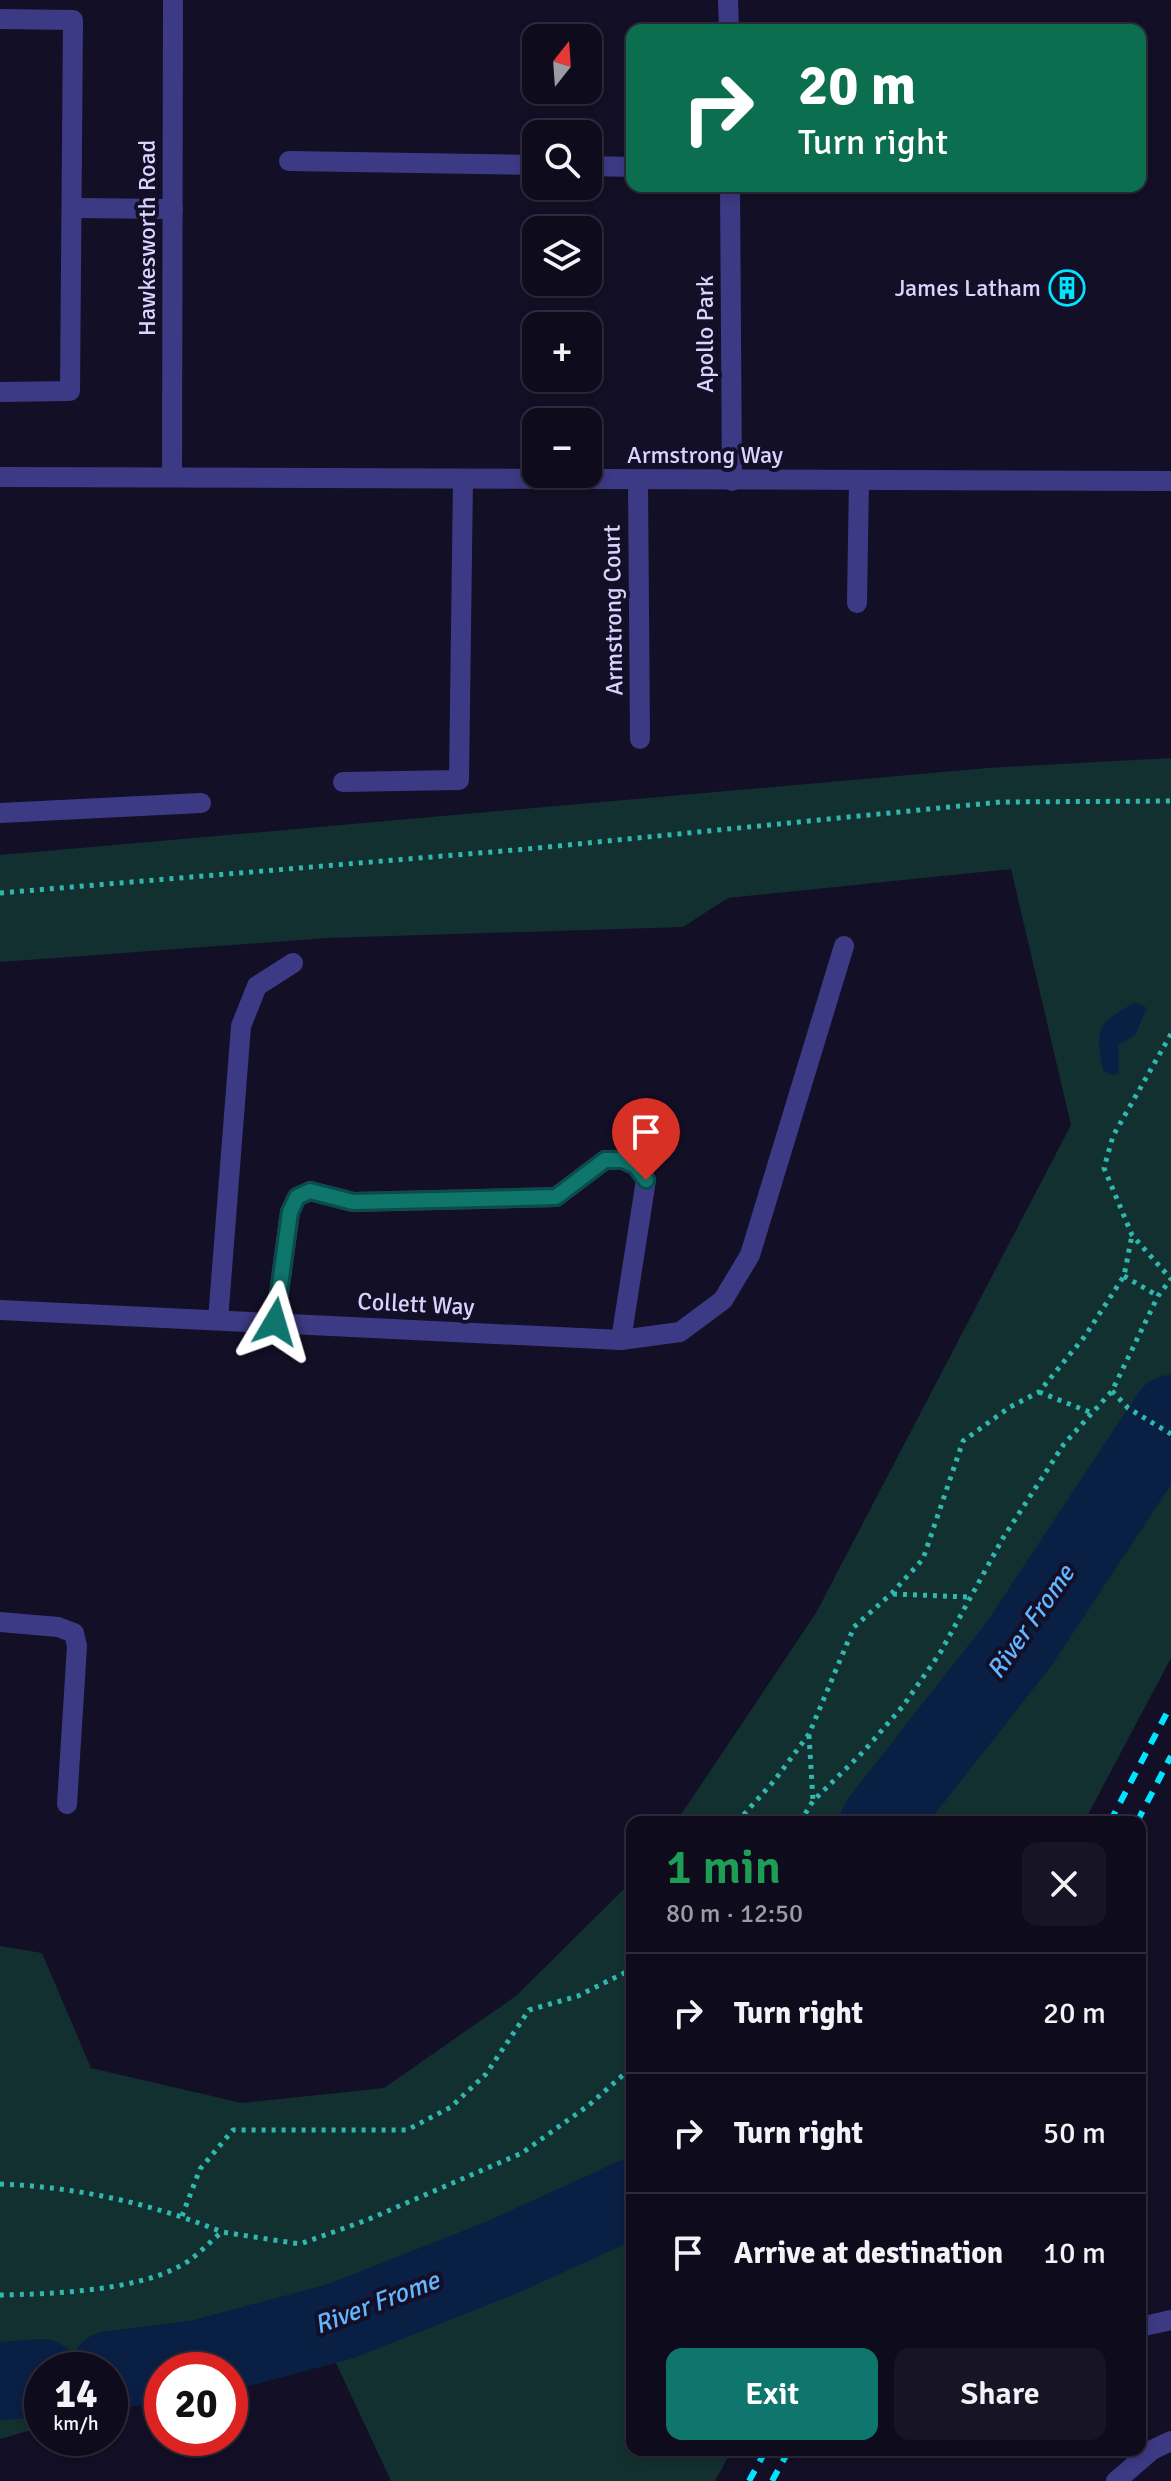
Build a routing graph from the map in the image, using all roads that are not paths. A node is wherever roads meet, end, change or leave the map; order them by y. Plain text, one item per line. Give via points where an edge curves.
1 (173, 0) edge
2 (728, 0) edge
3 (0, 19) edge
4 (729, 24) edge
5 (289, 161) dead end
6 (522, 165) edge
7 (602, 166) edge
8 (626, 167) edge
9 (730, 192) edge
10 (74, 208) junction
11 (173, 209) junction
12 (0, 392) edge
13 (0, 477) edge
14 (172, 477) junction
15 (463, 479) junction
16 (638, 481) junction
17 (732, 481) junction
18 (859, 481) junction
19 (1171, 481) edge
20 (857, 603) dead end
21 (640, 739) dead end
22 (343, 782) dead end
23 (201, 803) dead end
24 (0, 813) edge
25 (844, 946) dead end
26 (293, 963) dead end
27 (0, 1310) edge
28 (218, 1320) junction
29 (275, 1322) junction
30 (621, 1340) junction
31 (0, 1622) edge
32 (67, 1804) dead end
33 (1171, 2320) edge
34 (1146, 2326) edge
35 (1171, 2441) edge
36 (1146, 2455) edge
37 (1145, 2456) edge
38 (1116, 2481) edge

1 - 11 street, Hawkesworth Road
2 - 4 street
3 - 10 street via 73,20
5 - 6 street
7 - 8 street
9 - 17 street, Apollo Park
10 - 11 street
10 - 12 street via 70,391
11 - 14 street, Hawkesworth Road
13 - 14 street, Armstrong Way
14 - 15 street, Armstrong Way
15 - 16 street, Armstrong Way
15 - 22 street via 459,780
16 - 17 street, Armstrong Way
16 - 21 street, Armstrong Court
17 - 18 street, Armstrong Way
18 - 19 street, Armstrong Way
18 - 20 street
23 - 24 street
25 - 30 street, Collett Way via 750,1255 723,1300 680,1332
26 - 28 street via 257,986 241,1026
27 - 28 street, Collett Way
28 - 29 street, Collett Way
29 - 30 street, Collett Way
29 - 30 street via 290,1212 297,1197 310,1191 353,1202 556,1197 605,1160 623,1160 636,1166 646,1180
31 - 32 street via 74,1633
33 - 34 street
35 - 36 street
37 - 38 street

